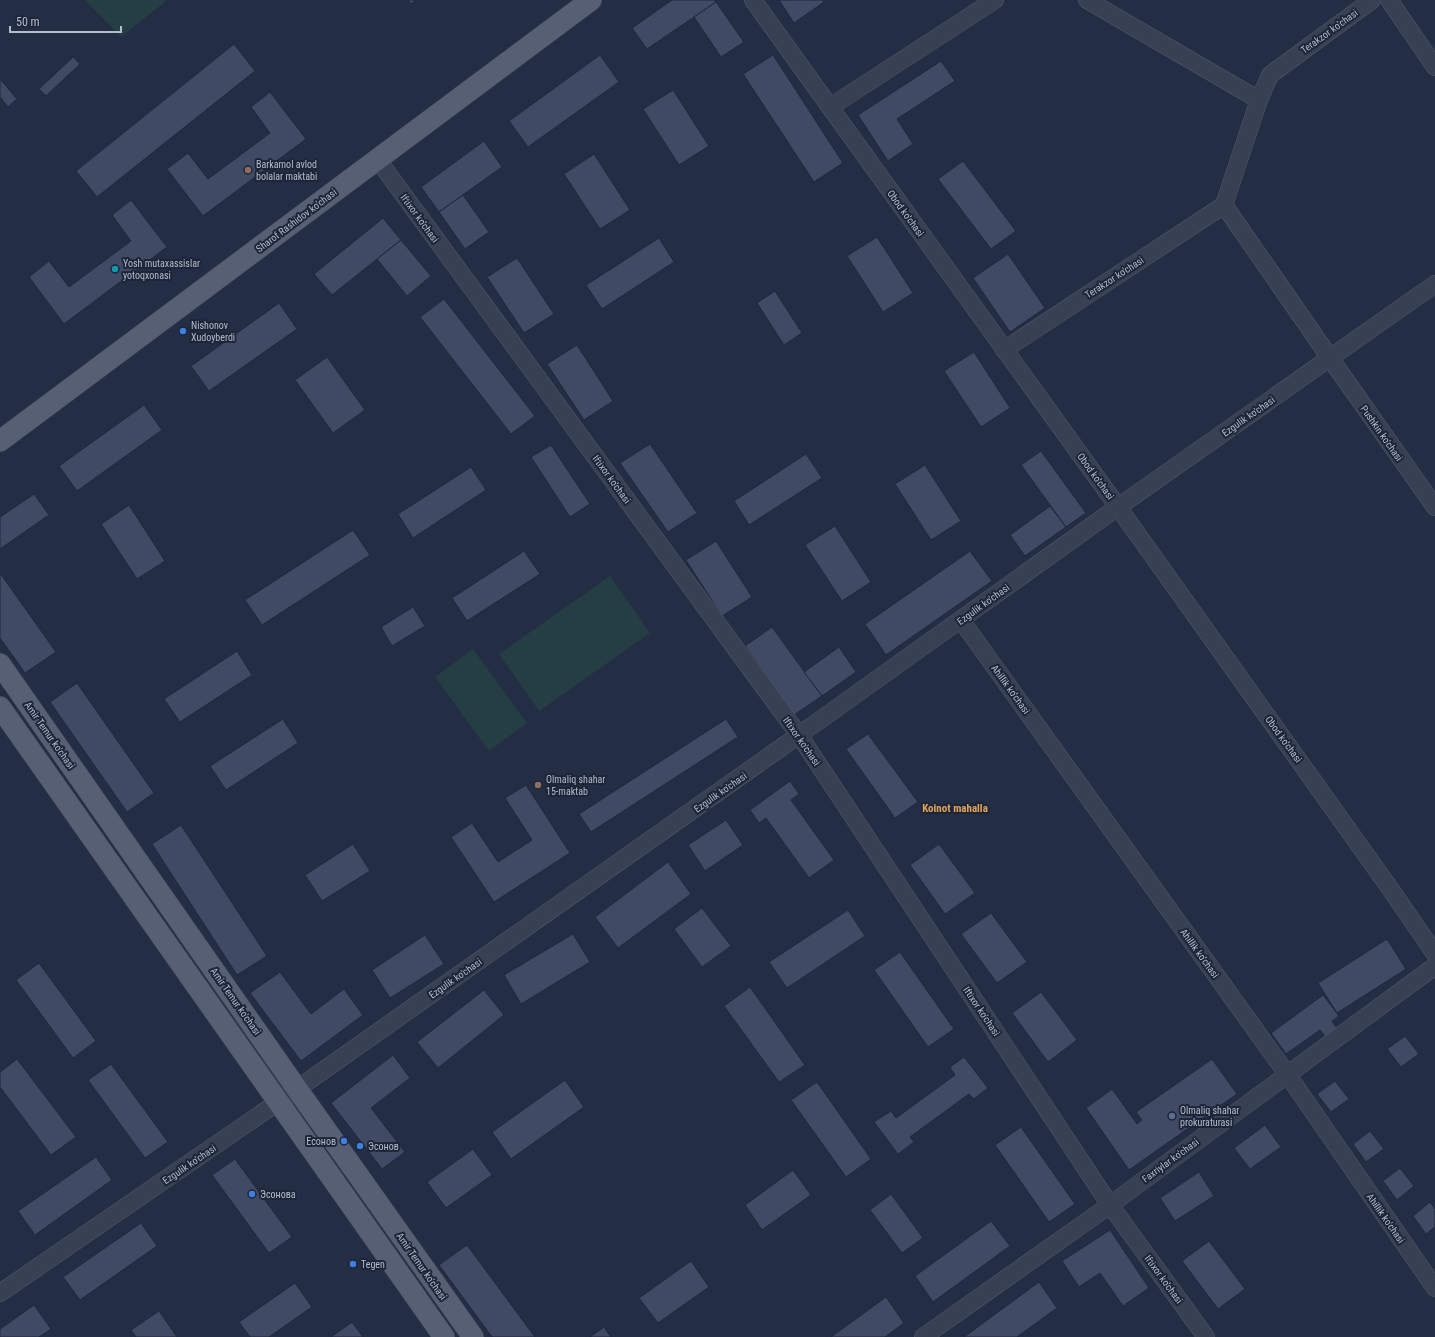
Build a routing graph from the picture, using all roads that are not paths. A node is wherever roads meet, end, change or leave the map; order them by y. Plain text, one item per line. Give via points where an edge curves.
1 (591, 0) edge
2 (753, 0) edge
3 (995, 0) edge
4 (1086, 0) edge
5 (1372, 0) edge
6 (1389, 0) edge
7 (1435, 67) edge
8 (1259, 100) junction
9 (830, 107) junction
10 (378, 160) junction
11 (1224, 205) junction
12 (1435, 284) edge
13 (1004, 350) junction
14 (1330, 358) junction
15 (0, 441) edge
16 (1118, 507) junction
17 (1435, 507) edge
18 (961, 620) junction
19 (0, 664) edge
20 (0, 707) edge
21 (799, 735) junction
22 (1435, 954) edge
23 (1435, 966) edge
24 (1287, 1074) junction
25 (297, 1089) junction
26 (279, 1102) junction
27 (1110, 1204) junction
28 (1435, 1288) edge
29 (0, 1293) edge
30 (444, 1337) edge
31 (473, 1337) edge
32 (923, 1337) edge
33 (1206, 1337) edge

1 - 10 main road, Sharof Rashidov ko'chasi
2 - 9 street, Obod ko'chasi
3 - 9 street
4 - 8 street
5 - 8 street, Terakzor ko'chasi via 1270,75
6 - 7 street
8 - 11 street, Terakzor ko'chasi
9 - 13 street, Obod ko'chasi
10 - 15 main road, Sharof Rashidov ko'chasi
10 - 21 street, Iftixor ko'chasi
11 - 13 street, Terakzor ko'chasi
11 - 14 street
12 - 14 street, Ezgulik ko'chasi
13 - 16 street, Obod ko'chasi
14 - 16 street, Ezgulik ko'chasi
14 - 17 street, Pushkin ko'chasi
16 - 18 street, Ezgulik ko'chasi
16 - 22 street, Obod ko'chasi via 1385,880
18 - 21 street, Ezgulik ko'chasi
18 - 24 street, Ahillik ko'chasi
19 - 25 main road, Amir Temur ko'chasi
20 - 26 main road
21 - 25 street, Ezgulik ko'chasi
21 - 27 street, Iftixor ko'chasi
23 - 24 street, Faxriylar ko'chasi
24 - 27 street, Faxriylar ko'chasi
24 - 28 street, Ahillik ko'chasi
25 - 26 street, Ezgulik ko'chasi
25 - 31 main road, Amir Temur ko'chasi
26 - 29 street, Ezgulik ko'chasi
26 - 30 main road
27 - 32 street, Faxriylar ko'chasi
27 - 33 street, Iftixor ko'chasi

